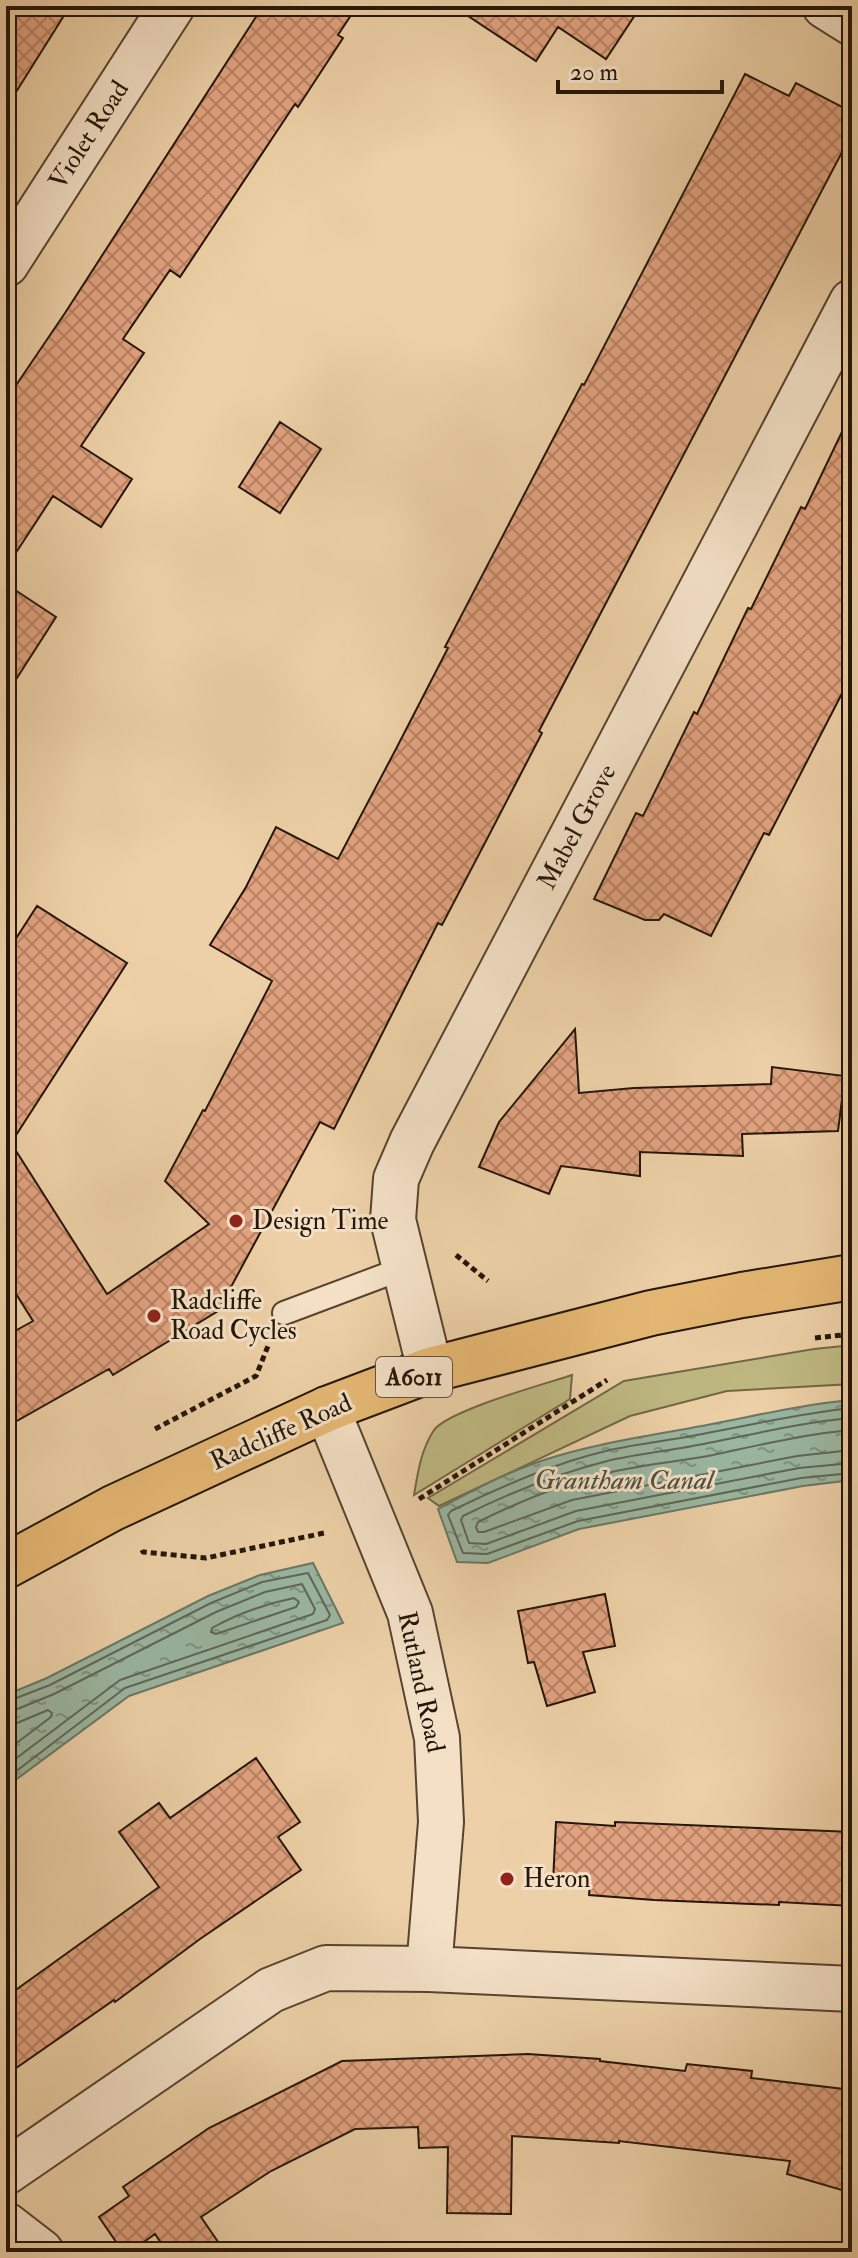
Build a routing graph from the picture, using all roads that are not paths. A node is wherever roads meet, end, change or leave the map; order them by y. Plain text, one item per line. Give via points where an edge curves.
1 (172, 6) edge
2 (825, 6) edge
3 (852, 23) edge
4 (6, 264) edge
5 (852, 302) edge
6 (404, 1268) junction
7 (852, 1277) edge
8 (284, 1313) dead end
9 (430, 1370) junction
10 (327, 1409) junction
11 (6, 1566) edge
12 (429, 1969) junction
13 (852, 1989) edge
14 (6, 2172) edge
15 (6, 2225) edge
16 (41, 2252) edge

1 - 4 street, Violet Road
2 - 3 street
5 - 6 street, Mabel Grove via 412,1142 394,1198 393,1220
6 - 8 lane
6 - 9 street, Mabel Grove
7 - 9 highway, Radcliffe Road / A6011 via 651,1313
9 - 10 highway, Radcliffe Road / A6011
10 - 11 highway, Radcliffe Road / A6011 via 113,1508
10 - 12 street, Rutland Road via 410,1613 437,1738 441,1822
12 - 13 street
12 - 14 street via 326,1968 271,1990
15 - 16 street

